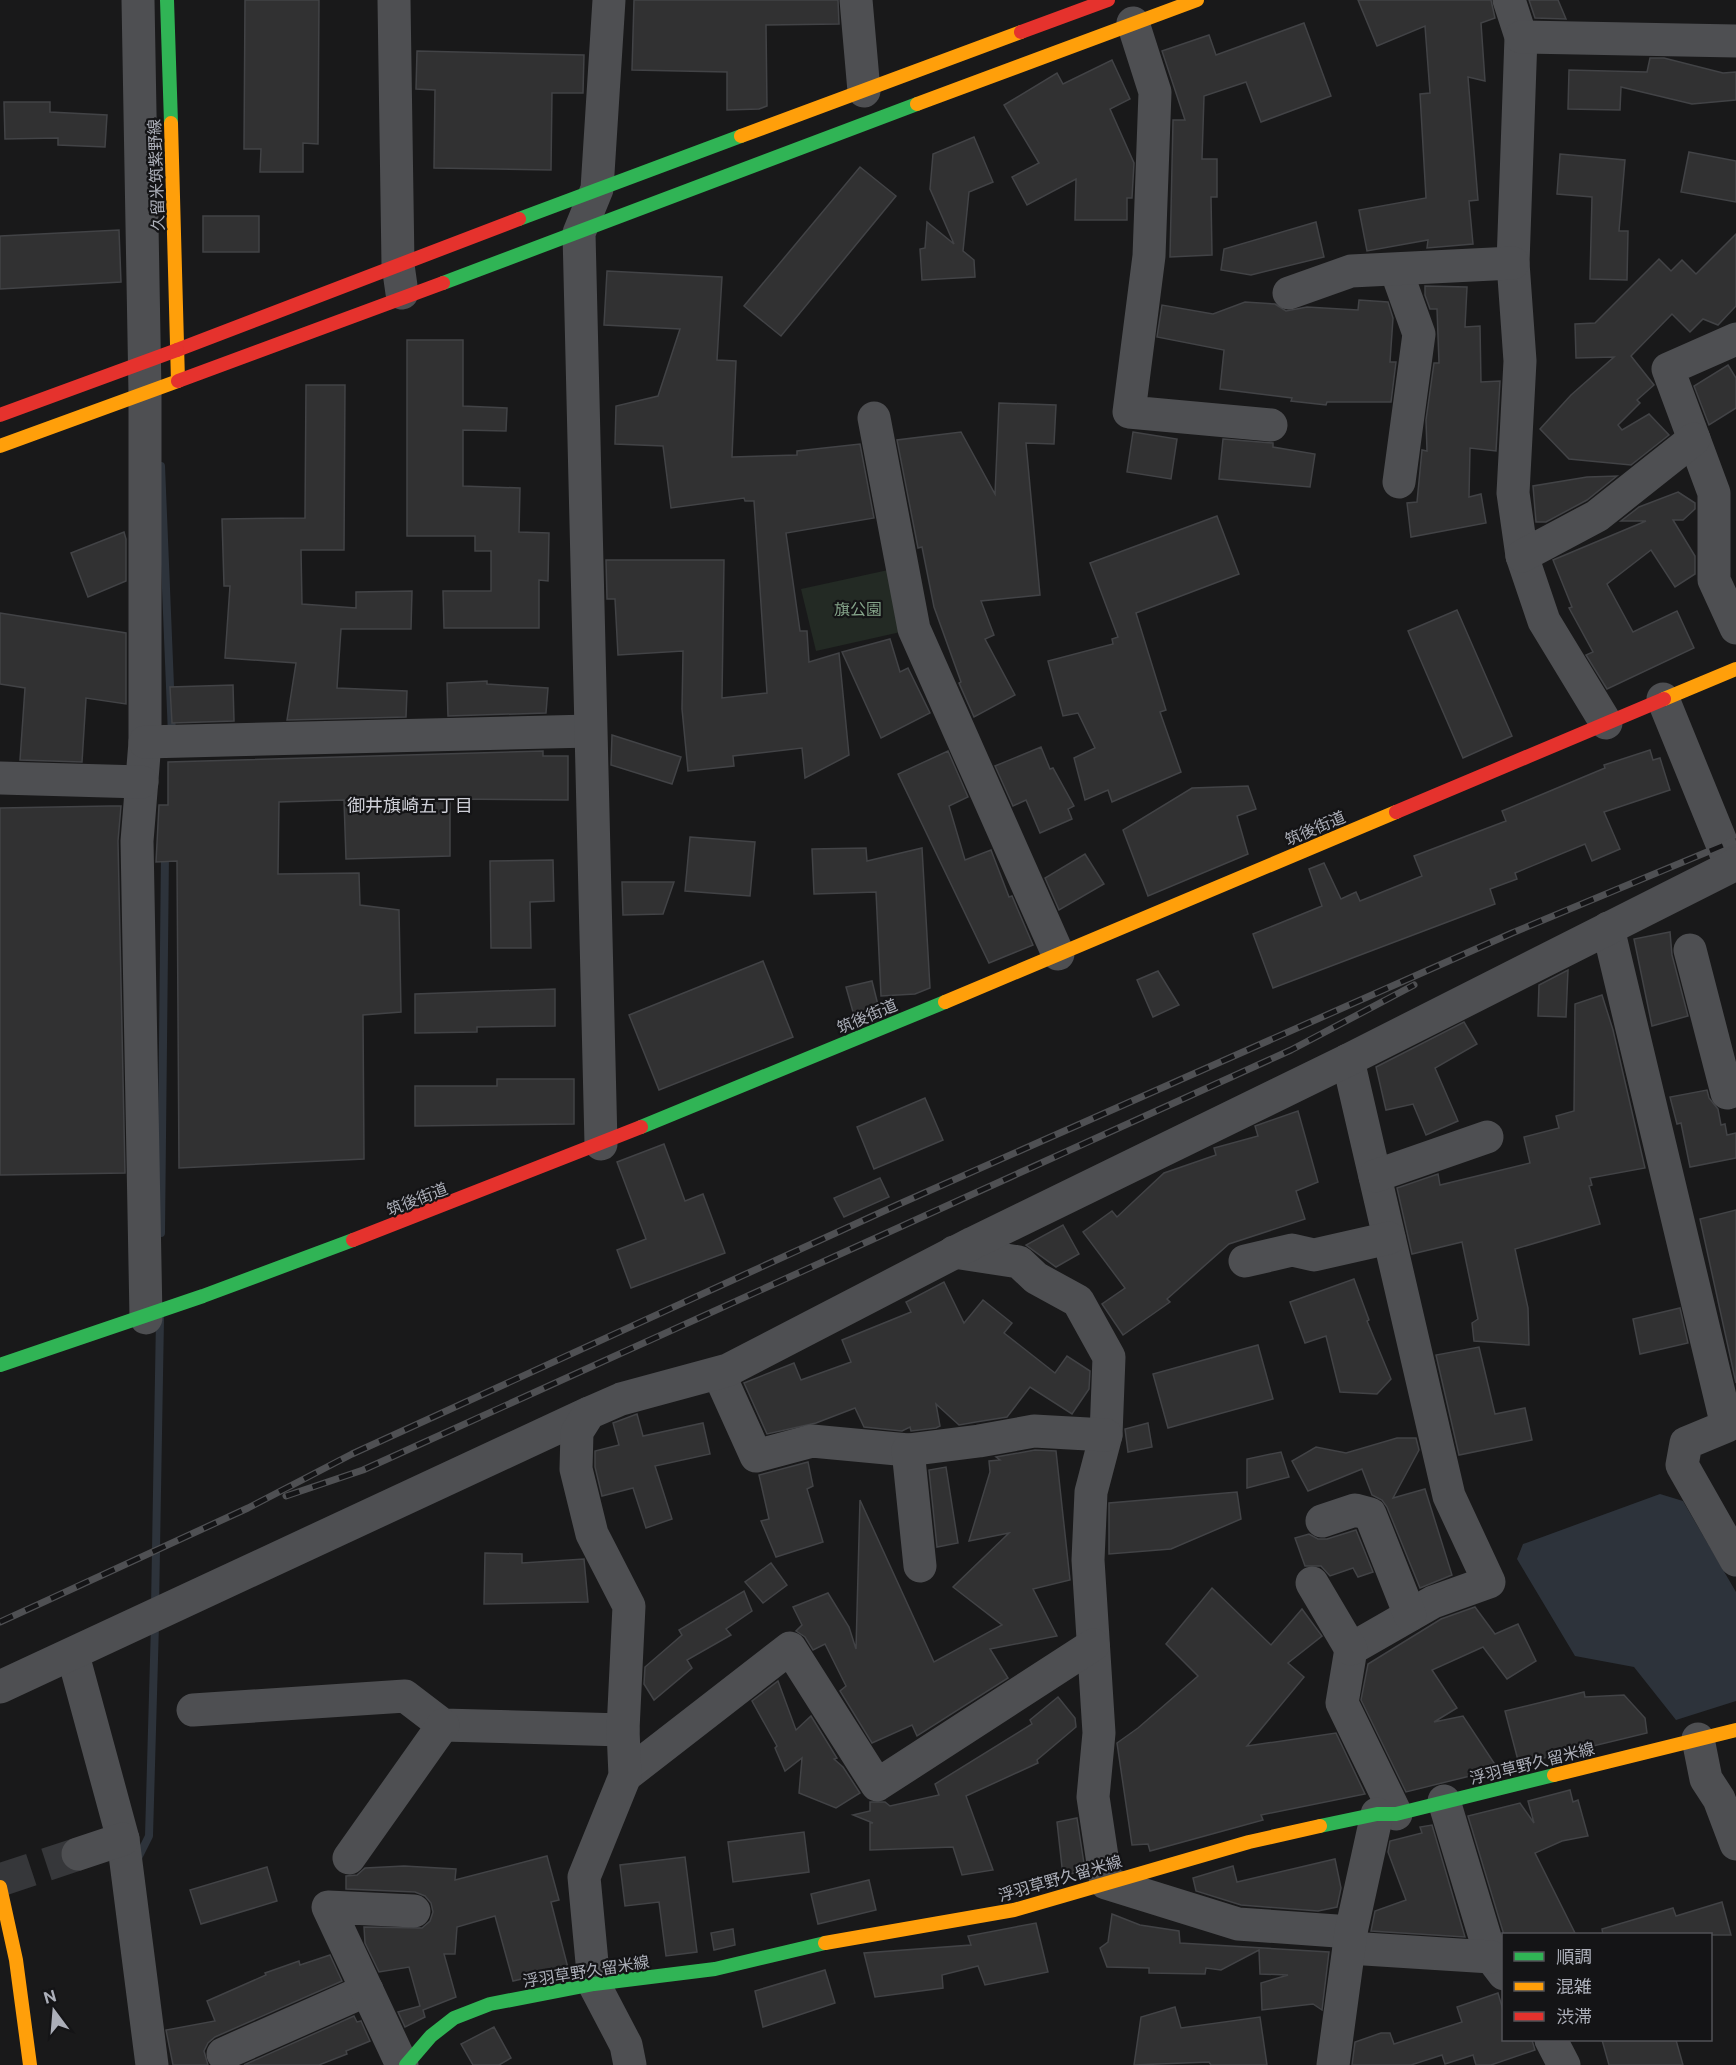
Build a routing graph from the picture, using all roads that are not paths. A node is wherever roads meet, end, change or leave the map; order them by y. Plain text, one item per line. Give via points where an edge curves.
1 (138, 0) edge
2 (167, 0) edge
3 (394, 0) edge
4 (609, 0) edge
5 (856, 0) edge
6 (1108, 0) edge
7 (1197, 0) edge
8 (1509, 0) edge
9 (1133, 23) junction
10 (1521, 37) junction
11 (1736, 41) edge
12 (864, 91) junction
13 (597, 189) junction
14 (579, 232) junction
15 (1513, 263) junction
16 (398, 265) junction
17 (1396, 270) junction
18 (1289, 293) dead end
19 (402, 298) junction
20 (1736, 339) edge
21 (177, 350) junction
22 (144, 377) junction
23 (178, 381) junction
24 (0, 415) edge
25 (874, 418) dead end
26 (1271, 425) dead end
27 (1694, 439) junction
28 (0, 446) edge
29 (1400, 482) dead end
30 (1522, 556) junction
31 (1736, 628) edge
32 (1736, 669) edge
33 (1663, 699) junction
34 (1606, 723) junction
35 (590, 731) junction
36 (145, 742) junction
37 (0, 778) edge
38 (142, 782) junction
39 (1733, 865) edge
40 (1608, 928) junction
41 (1690, 950) dead end
42 (1058, 954) junction
43 (1348, 1060) junction
44 (1736, 1090) edge
45 (1487, 1137) dead end
46 (602, 1144) junction
47 (1375, 1176) junction
48 (1389, 1238) junction
49 (954, 1252) junction
50 (1245, 1261) dead end
51 (156, 1314) junction
52 (0, 1365) edge
53 (719, 1374) junction
54 (590, 1413) junction
55 (1106, 1435) junction
56 (909, 1450) junction
57 (1322, 1521) dead end
58 (1736, 1560) edge
59 (920, 1566) dead end
60 (1312, 1583) dead end
61 (1410, 1615) junction
62 (1093, 1645) junction
63 (1351, 1649) junction
64 (73, 1655) junction
65 (0, 1687) edge
66 (193, 1710) dead end
67 (443, 1725) junction
68 (623, 1730) junction
69 (1736, 1730) edge
70 (1698, 1739) junction
71 (625, 1776) junction
72 (1444, 1801) junction
73 (1386, 1814) junction
74 (123, 1839) junction
75 (1736, 1844) edge
76 (78, 1854) tunnel mouth
77 (349, 1858) dead end
78 (1106, 1882) junction
79 (0, 1887) edge
80 (414, 1911) dead end
81 (1350, 1940) junction
82 (1497, 1966) edge
83 (594, 1984) junction
84 (367, 1990) junction
85 (1551, 2041) edge
86 (223, 2054) dead end
87 (30, 2065) edge
88 (152, 2065) edge
89 (404, 2065) edge
90 (630, 2065) edge
91 (1333, 2065) edge
92 (1563, 2065) edge

1 - 22 street
2 - 21 main road, 久留米筑紫野線
3 - 16 street
4 - 13 street
5 - 12 street
6 - 12 main road
7 - 9 main road
8 - 10 street
9 - 14 main road
9 - 26 street via 1155,92 1149,256 1129,411
10 - 11 street
10 - 15 street
12 - 13 main road
13 - 14 street
13 - 16 main road
14 - 19 main road
14 - 35 street
15 - 17 street
15 - 30 street via 1520,361 1513,493
16 - 19 street
16 - 21 main road
17 - 18 street via 1351,271
17 - 29 street via 1419,334
19 - 23 main road
20 - 27 street via 1668,369
21 - 22 main road
21 - 23 main road, 久留米筑紫野線
22 - 23 main road
22 - 24 main road
22 - 28 main road
22 - 36 street
25 - 42 street via 914,629
27 - 30 street via 1597,516
27 - 31 street via 1714,493 1714,580
30 - 34 street via 1544,621
32 - 33 main road, 筑後街道
33 - 34 main road, 筑後街道
33 - 39 street
34 - 42 main road, 筑後街道
35 - 36 street
35 - 46 street
36 - 38 street
37 - 38 street
38 - 51 street via 136,842
39 - 40 street
40 - 43 street
40 - 58 street via 1726,1426 1686,1443 1682,1465
41 - 44 street via 1727,1093
42 - 46 main road, 筑後街道
43 - 47 street
43 - 49 street
45 - 47 street
46 - 51 main road, 筑後街道
47 - 48 street
48 - 50 street via 1314,1255 1292,1250
48 - 61 street via 1449,1496 1489,1581
49 - 53 street
49 - 55 street via 1019,1262 1036,1278 1078,1301 1109,1357
51 - 52 main road, 筑後街道
53 - 54 street via 621,1399
53 - 56 street via 756,1456 812,1441
54 - 64 street
54 - 68 street via 577,1432 576,1469 592,1534 629,1606
55 - 56 street via 1034,1431
55 - 62 street via 1091,1492 1088,1560
56 - 59 street
57 - 61 street via 1355,1510 1370,1514
60 - 63 street
61 - 63 street
62 - 71 street via 877,1785 790,1648
62 - 78 street via 1099,1733 1093,1797
63 - 73 street via 1342,1703
64 - 65 street
64 - 74 street
66 - 67 street via 405,1696
67 - 68 street
67 - 77 street
68 - 71 street
69 - 70 main road, 浮羽草野久留米線
70 - 72 main road, 浮羽草野久留米線
70 - 75 street via 1706,1779 1719,1799
71 - 83 street via 584,1877
72 - 73 main road, 浮羽草野久留米線
72 - 82 street
73 - 78 main road, 浮羽草野久留米線 via 1249,1842
73 - 81 street
74 - 76 street
74 - 88 street
78 - 81 street via 1238,1924
78 - 83 main road, 浮羽草野久留米線 via 1014,1910 860,1935 715,1970
79 - 87 main road via 16,1960
80 - 84 street via 328,1907
81 - 82 street
81 - 91 street
83 - 89 main road, 浮羽草野久留米線 via 490,2004 454,2018 430,2036
83 - 90 street via 626,2044
84 - 86 street
84 - 89 street
85 - 92 street

